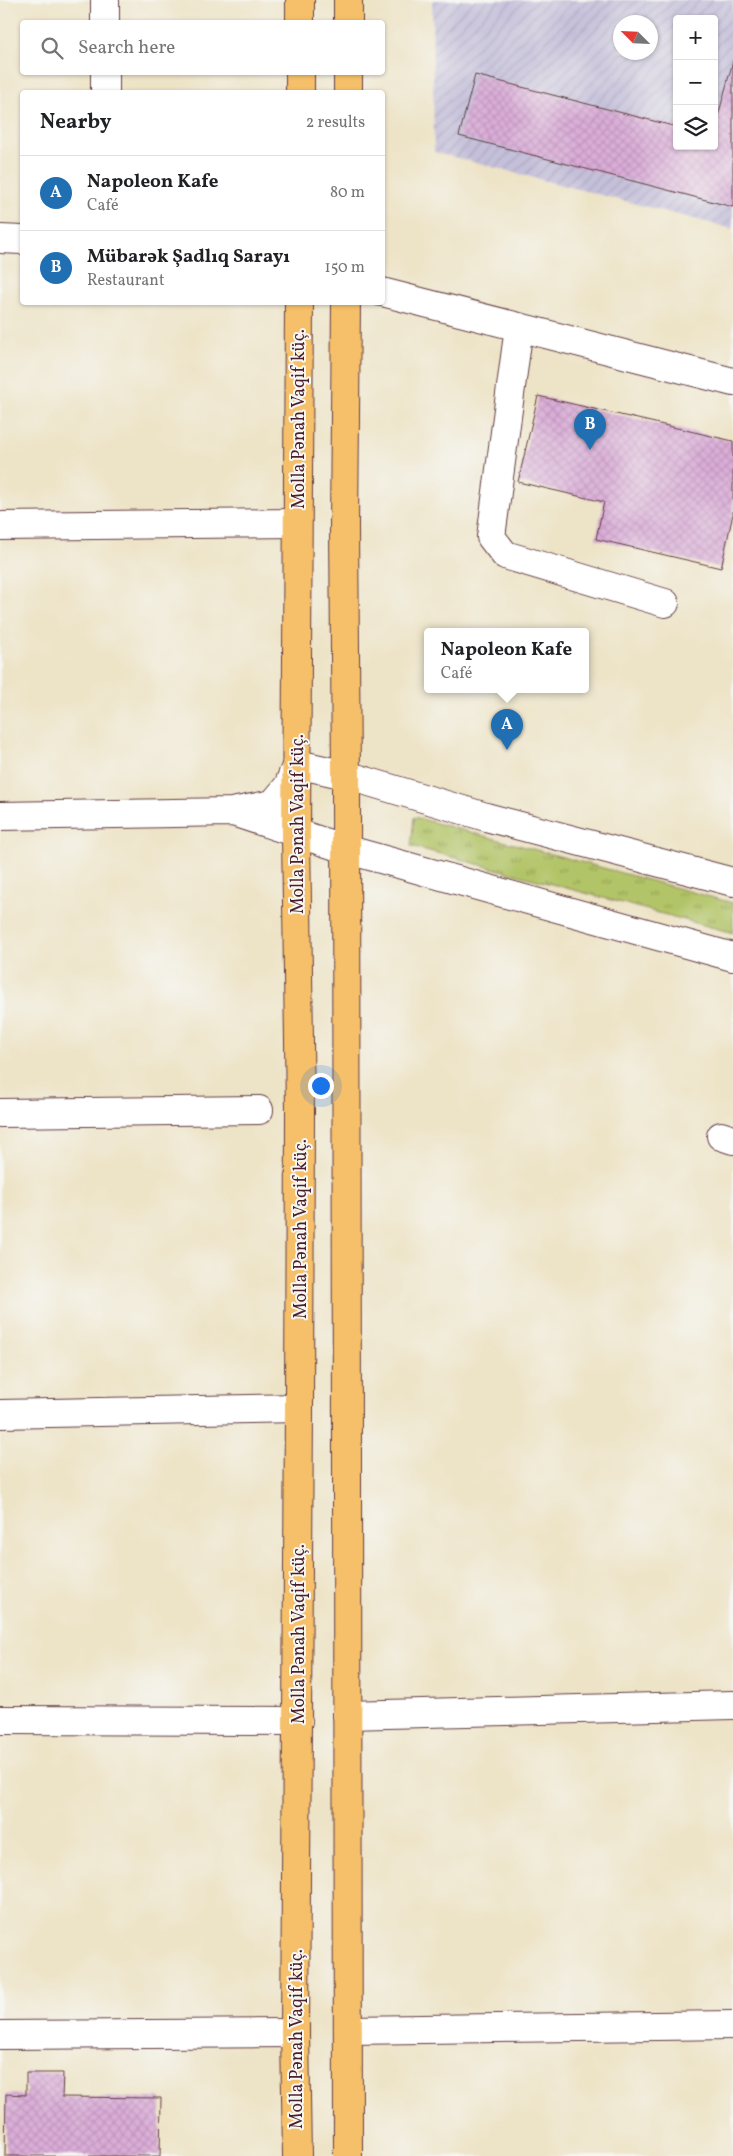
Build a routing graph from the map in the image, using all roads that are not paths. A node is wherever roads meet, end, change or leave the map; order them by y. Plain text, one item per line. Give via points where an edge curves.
1 (105, 0) edge
2 (300, 0) edge
3 (348, 0) edge
4 (105, 20) edge
5 (300, 20) edge
6 (348, 20) edge
7 (105, 75) edge
8 (300, 75) edge
9 (348, 75) edge
10 (105, 90) edge
11 (300, 90) edge
12 (348, 90) edge
13 (0, 239) edge
14 (20, 240) edge
15 (385, 293) edge
16 (299, 305) edge
17 (346, 305) edge
18 (519, 327) junction
19 (733, 382) edge
20 (297, 523) junction
21 (0, 526) edge
22 (665, 603) dead end
23 (297, 764) junction
24 (346, 776) junction
25 (232, 812) junction
26 (0, 816) edge
27 (296, 834) junction
28 (345, 849) junction
29 (733, 882) edge
30 (733, 957) edge
31 (259, 1110) dead end
32 (0, 1114) edge
33 (299, 1408) junction
34 (0, 1414) edge
35 (733, 1705) edge
36 (347, 1715) junction
37 (0, 1720) edge
38 (298, 1721) junction
39 (733, 2025) edge
40 (348, 2030) junction
41 (296, 2033) junction
42 (0, 2035) edge
43 (297, 2156) edge
44 (348, 2156) edge

1 - 4 street
2 - 5 main road
3 - 6 main road
7 - 10 street
8 - 11 main road
9 - 12 main road
13 - 14 street
15 - 18 street
16 - 20 main road, Molla Pənah Vaqif küç.
17 - 24 main road
18 - 19 street
18 - 22 street via 491,537 505,555
20 - 21 street
20 - 23 main road, Molla Pənah Vaqif küç.
23 - 24 street
23 - 25 street via 288,786 273,804
23 - 27 main road, Molla Pənah Vaqif küç.
24 - 28 main road
24 - 29 street via 486,817
25 - 26 street
25 - 27 street
27 - 28 street
27 - 33 main road, Molla Pənah Vaqif küç. via 300,1110
28 - 30 street
28 - 36 main road
31 - 32 street
33 - 34 street
33 - 38 main road, Molla Pənah Vaqif küç.
35 - 36 street
36 - 40 main road
37 - 38 street
38 - 41 main road, Molla Pənah Vaqif küç.
39 - 40 street
40 - 44 main road
41 - 42 street
41 - 43 main road, Molla Pənah Vaqif küç.

